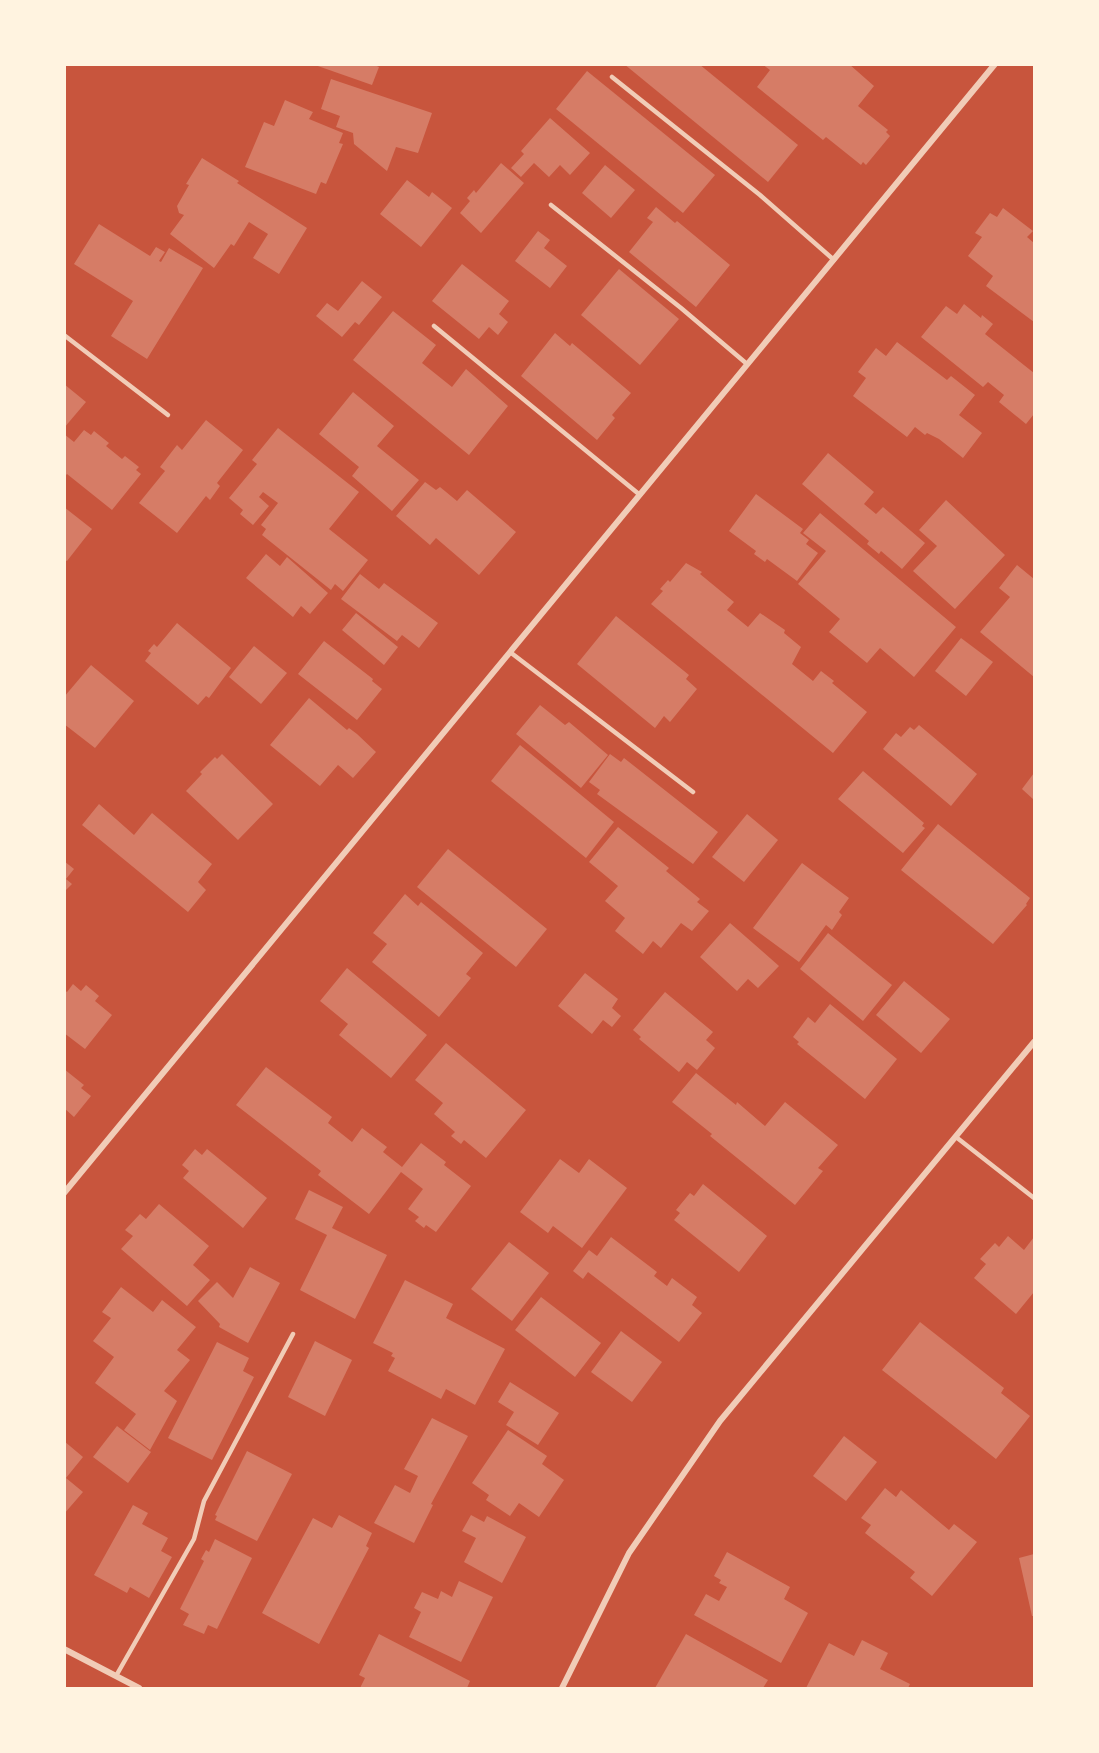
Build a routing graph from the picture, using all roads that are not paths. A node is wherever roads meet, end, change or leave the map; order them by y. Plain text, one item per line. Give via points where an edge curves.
1 (995, 64) edge
2 (612, 77) dead end
3 (551, 205) dead end
4 (834, 260) junction
5 (434, 326) dead end
6 (64, 335) edge
7 (747, 364) junction
8 (168, 415) dead end
9 (640, 495) junction
10 (510, 652) junction
11 (693, 792) dead end
12 (1035, 1042) edge
13 (956, 1137) junction
14 (64, 1193) edge
15 (1035, 1198) edge
16 (293, 1334) dead end
17 (64, 1649) edge
18 (116, 1676) junction
19 (139, 1689) edge
20 (562, 1689) edge

1 - 4 street
2 - 4 lane via 760,195
3 - 7 lane
4 - 7 street
5 - 9 lane
6 - 8 lane
7 - 9 street
9 - 10 street
10 - 11 lane
10 - 14 street
12 - 13 street
13 - 15 lane
13 - 20 street via 720,1421 629,1553
16 - 18 lane via 204,1501 194,1539
17 - 18 street
18 - 19 street

